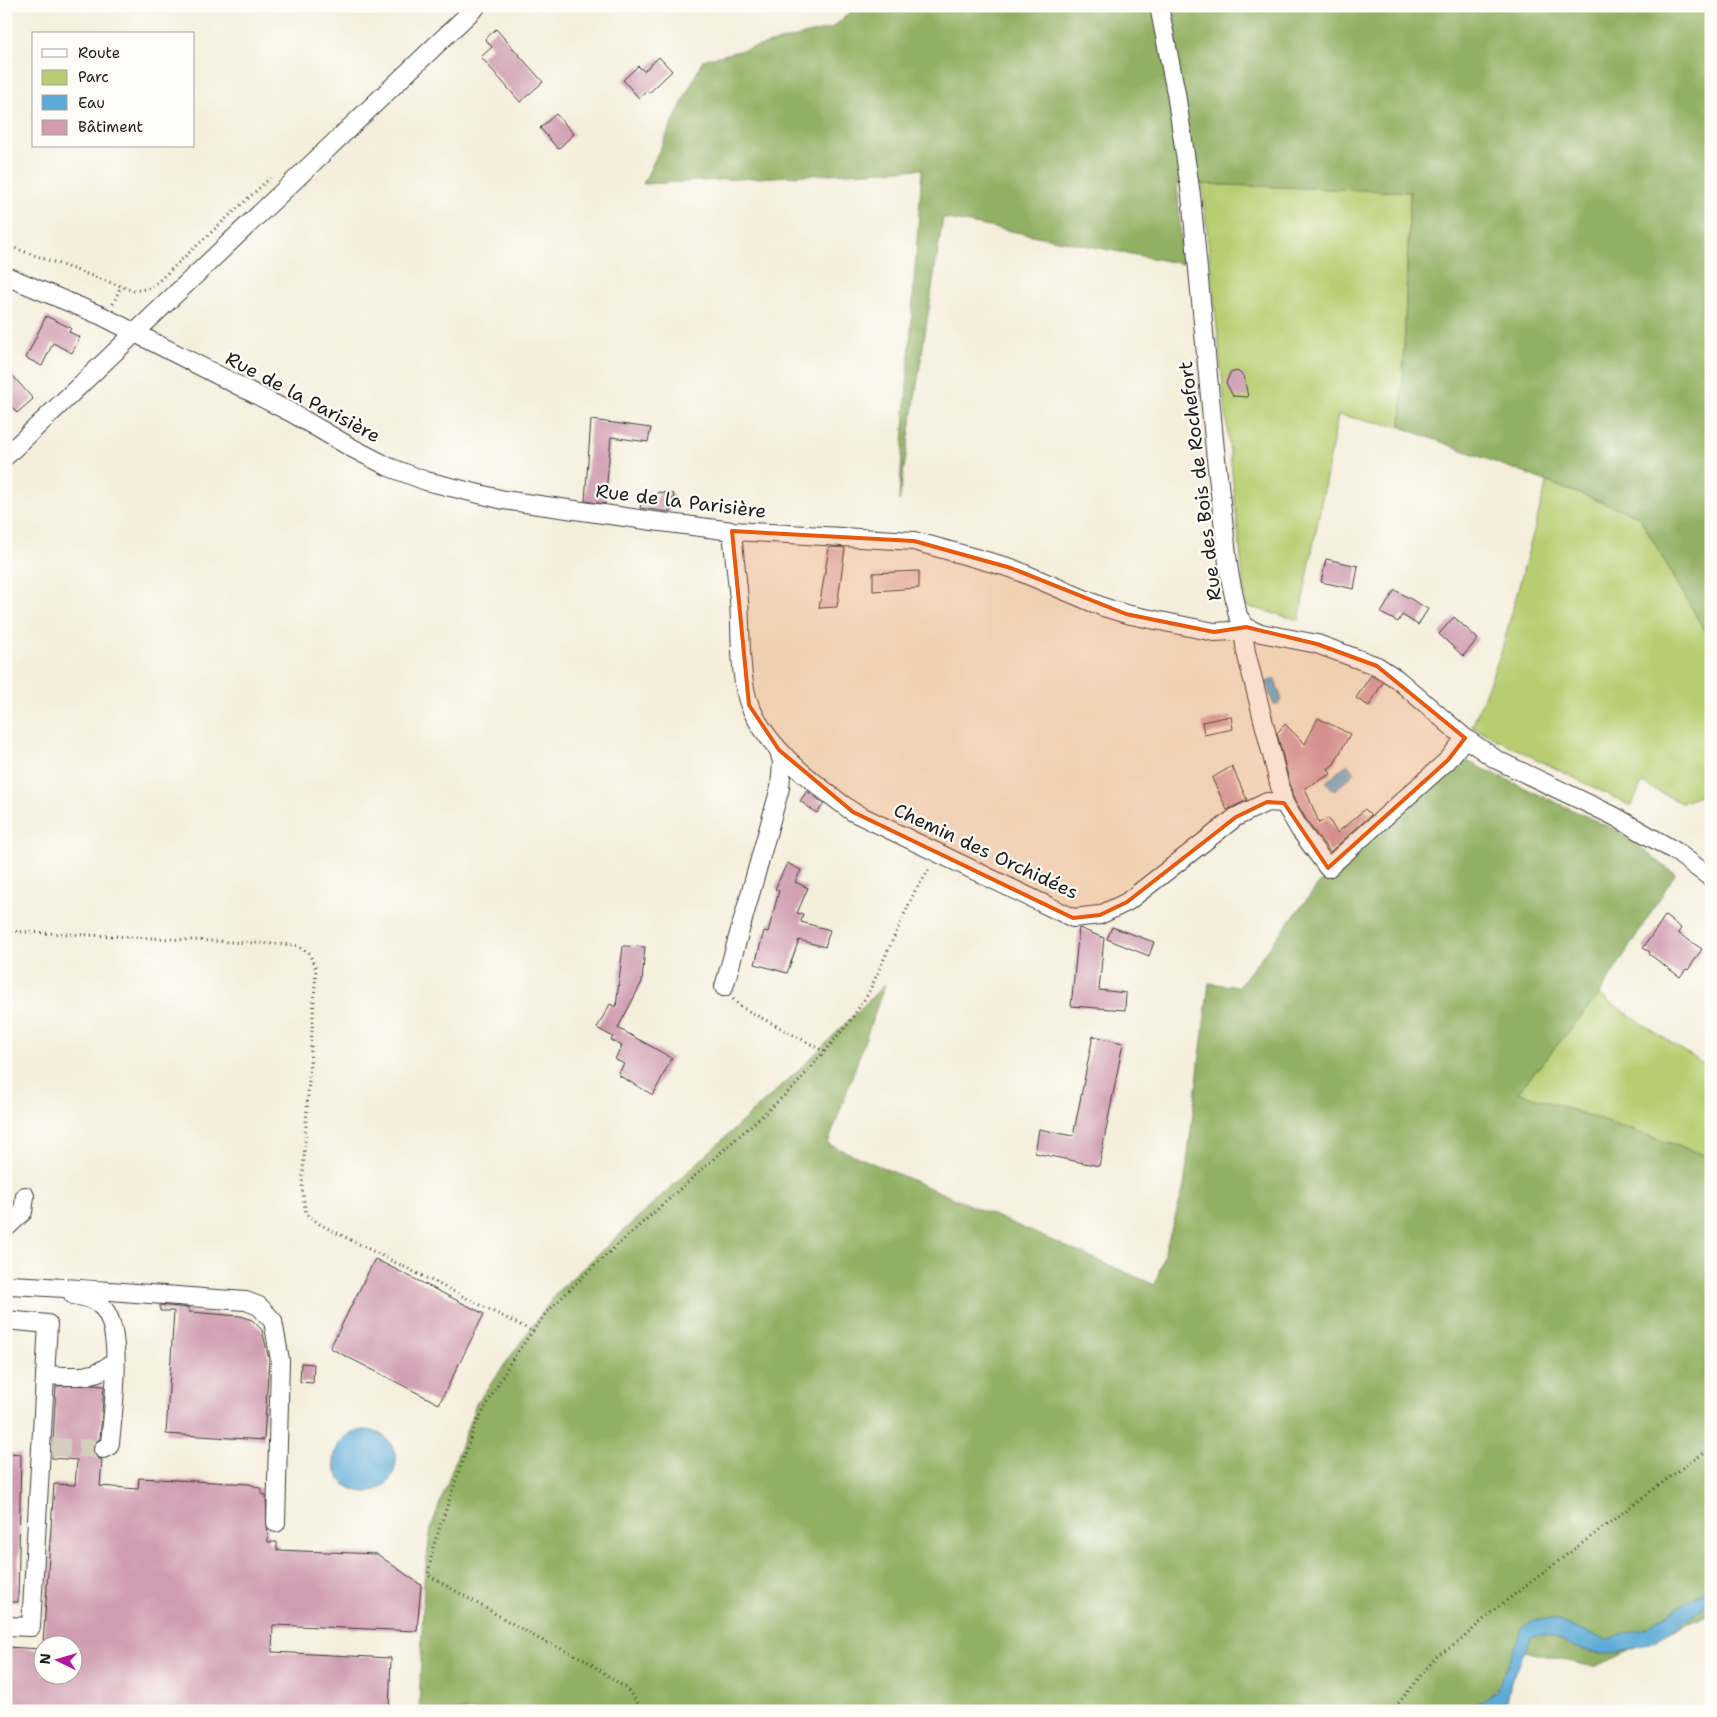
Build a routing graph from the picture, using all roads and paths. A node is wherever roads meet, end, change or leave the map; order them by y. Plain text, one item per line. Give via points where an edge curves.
1 (477, 6) edge
2 (1158, 6) edge
3 (274, 174) dead end
4 (6, 245) edge
5 (6, 276) edge
6 (135, 333) junction
7 (6, 456) edge
8 (732, 531) junction
9 (1246, 627) junction
10 (1465, 738) junction
11 (779, 750) junction
12 (1284, 803) junction
13 (939, 854) junction
14 (1711, 878) edge
15 (6, 930) edge
16 (724, 987) joint
17 (824, 1051) junction
18 (25, 1196) dead end
19 (6, 1228) edge
20 (12, 1285) edge
21 (6, 1320) edge
22 (532, 1332) junction
23 (115, 1360) junction
24 (45, 1375) junction
25 (1711, 1448) edge
26 (103, 1449) dead end
27 (276, 1523) dead end
28 (6, 1626) edge
29 (644, 1711) edge
30 (1392, 1711) edge

1 - 6 street
2 - 9 street, Rue des Bois de Rochefort via 1176,93 1190,195 1229,572 1238,616
3 - 4 path via 151,288 134,291
5 - 6 street, Rue de la Parisière
6 - 7 street
6 - 8 street, Rue de la Parisière via 292,413 389,467 426,480 504,500
8 - 9 street, Rue de la Parisière via 914,541 1011,568 1126,614 1214,632
8 - 11 street, Chemin des Orchidées via 742,666 749,705
9 - 10 street via 1256,632 1318,644 1377,666 1397,679
9 - 12 street via 1246,652
10 - 12 street via 1448,760 1328,868
10 - 14 street via 1497,760 1614,816 1675,851
11 - 13 street, Chemin des Orchidées via 825,792 853,812
11 - 16 street via 782,762 780,788
12 - 13 street, Chemin des Orchidées via 1267,802 1236,817 1127,902 1100,915 1073,918
13 - 17 path via 915,891 868,994
15 - 22 path via 295,945 309,953 316,969 302,1188 306,1214 321,1225
16 - 17 path via 741,1007
17 - 22 path via 795,1086 592,1268 546,1312
18 - 19 street via 23,1212
20 - 23 street via 91,1298 105,1309 115,1334
20 - 27 street via 246,1301 259,1306 273,1321 280,1360
21 - 24 street via 48,1324
22 - 29 path via 511,1361 474,1428 433,1547 428,1575 539,1639 584,1659 627,1689
23 - 24 street via 97,1374
23 - 26 street via 110,1442
24 - 28 street via 47,1447 31,1627
25 - 30 path via 1495,1609 1460,1642 1436,1656

